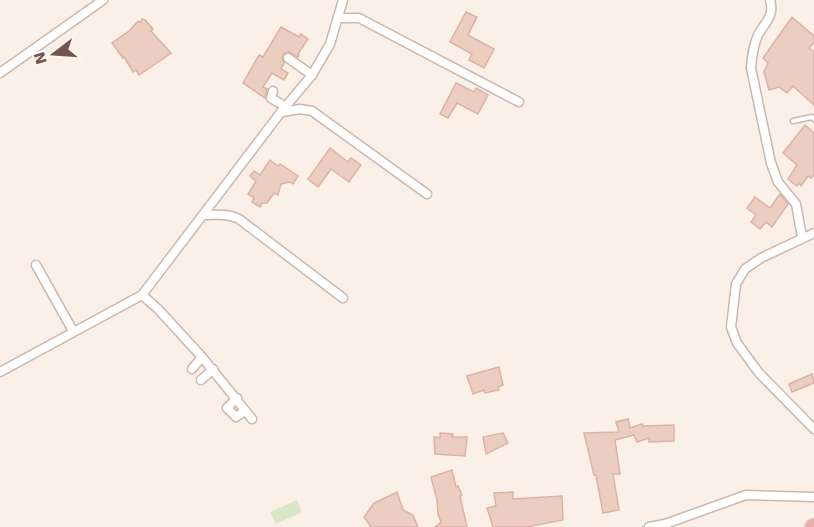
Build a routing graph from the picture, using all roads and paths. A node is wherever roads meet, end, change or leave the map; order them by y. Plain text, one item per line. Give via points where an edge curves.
1 (103, 0) edge
2 (343, 0) edge
3 (770, 0) edge
4 (92, 3) edge
5 (338, 18) junction
6 (288, 58) dead end
7 (0, 73) edge
8 (312, 75) junction
9 (273, 91) dead end
10 (519, 102) dead end
11 (283, 109) junction
12 (814, 118) edge
13 (793, 121) dead end
14 (427, 194) dead end
15 (204, 215) junction
16 (814, 233) edge
17 (802, 237) junction
18 (36, 265) dead end
19 (142, 295) junction
20 (343, 298) dead end
21 (73, 331) junction
22 (202, 357) junction
23 (192, 369) dead end
24 (213, 369) junction
25 (0, 372) edge
26 (201, 380) dead end
27 (237, 398) junction
28 (245, 411) junction
29 (252, 419) dead end
30 (814, 429) edge
31 (814, 498) edge
32 (649, 527) edge

1 - 4 street
2 - 5 street
3 - 17 street via 771,16 758,34 751,68 771,163 778,182 796,204
4 - 7 street
5 - 8 street via 330,44
5 - 10 street via 359,18
6 - 8 street
8 - 11 street
9 - 11 street via 271,98
11 - 14 street via 312,111
11 - 15 street
12 - 13 lane
15 - 19 street
15 - 20 street via 232,215 239,219
16 - 17 street
17 - 30 street via 745,269 736,284 731,327 736,343 759,373
18 - 21 street via 53,306
19 - 21 street
19 - 22 street
21 - 25 street
22 - 23 street
22 - 24 street
24 - 26 street
24 - 27 street
27 - 28 street
27 - 28 street via 227,408 236,417
28 - 29 street
31 - 32 street via 746,495

